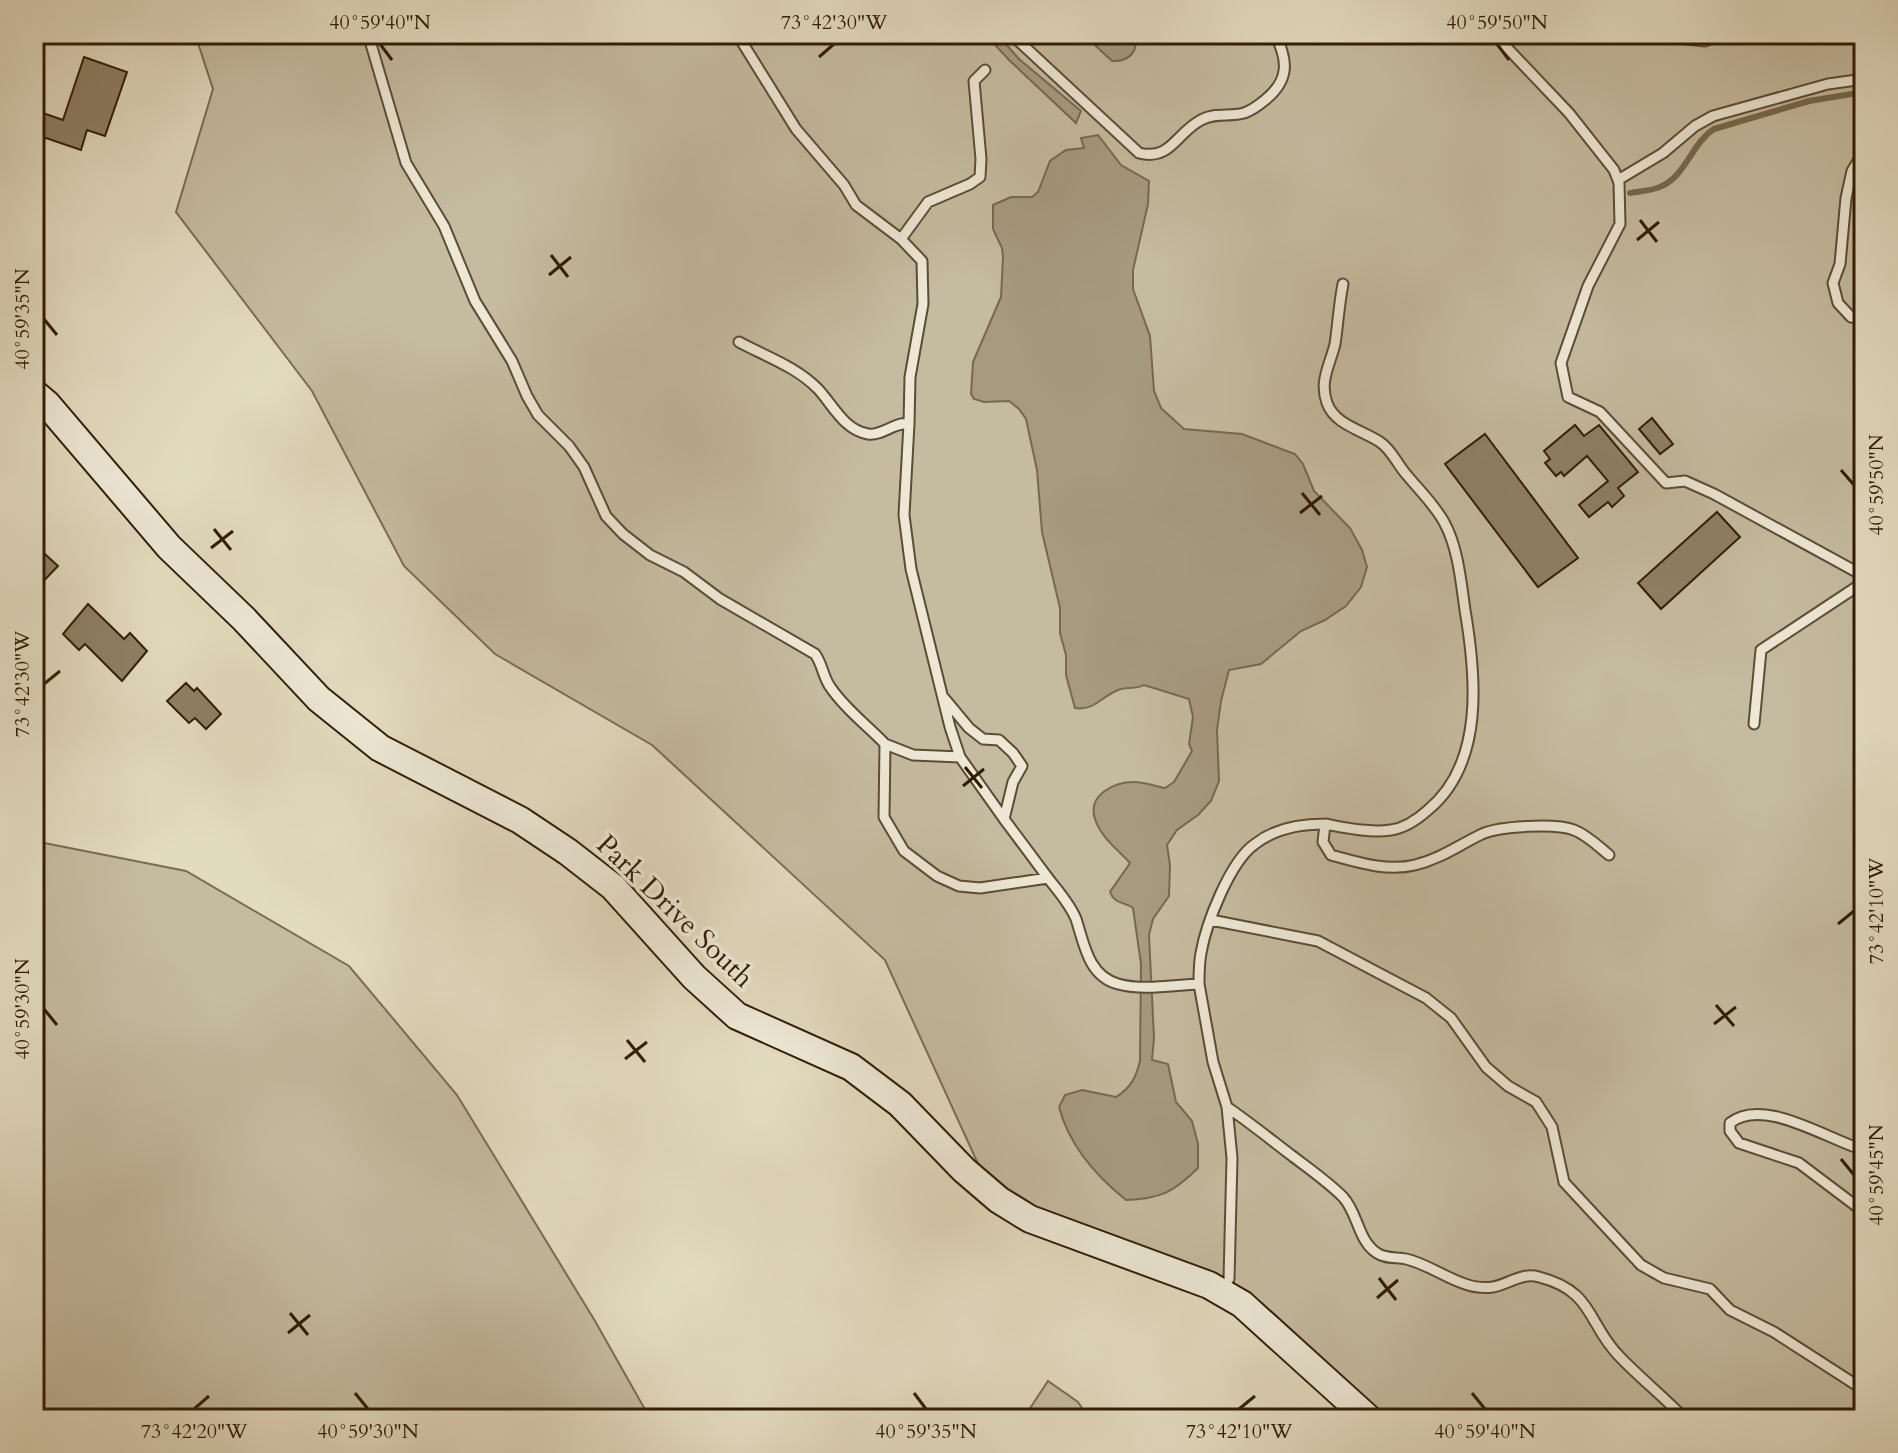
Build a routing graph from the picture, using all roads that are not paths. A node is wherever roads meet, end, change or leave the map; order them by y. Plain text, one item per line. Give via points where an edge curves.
1 (368, 34) edge
2 (737, 34) edge
3 (1011, 34) edge
4 (1275, 34) edge
5 (1494, 34) edge
6 (1548, 34) edge
7 (1633, 34) edge
8 (1642, 34) edge
9 (1722, 34) edge
10 (985, 70) dead end
11 (1864, 79) edge
12 (1864, 151) edge
13 (1618, 180) junction
14 (901, 239) junction
15 (1343, 284) dead end
16 (1864, 319) edge
17 (739, 342) dead end
18 (34, 393) edge
19 (909, 424) junction
20 (1864, 576) edge
21 (1864, 582) edge
22 (942, 695) junction
23 (1754, 724) dead end
24 (885, 744) junction
25 (960, 757) junction
26 (1004, 819) junction
27 (1325, 824) junction
28 (1609, 855) dead end
29 (1048, 878) junction
30 (1211, 920) junction
31 (1199, 984) junction
32 (1227, 1107) junction
33 (1864, 1150) edge
34 (1864, 1212) edge
35 (1229, 1279) dead end
36 (1864, 1390) edge
37 (1369, 1419) edge
38 (1685, 1419) edge

1 - 24 lane via 406,163 444,226 475,301 527,396 584,467 606,516 650,555 815,654 841,702
2 - 14 lane via 796,129 856,205
3 - 4 lane via 1139,153 1152,156 1201,120 1247,112 1273,94 1284,80 1286,60
5 - 13 lane via 1569,113
6 - 7 lane
8 - 9 lane via 1705,41
10 - 14 lane via 974,81 980,177 928,202
11 - 13 lane via 1713,116
12 - 16 lane via 1852,171 1833,283 1838,303 1851,317
13 - 20 lane via 1620,224 1588,286 1561,363 1568,397 1600,412 1666,483 1685,481 1714,494
14 - 19 lane via 922,261 923,304 910,377
15 - 27 lane via 1335,344 1323,380 1327,402 1341,420 1391,453 1445,523 1468,627 1472,723 1457,772 1435,805 1414,821 1394,830
17 - 19 lane via 794,370 849,426 868,434
18 - 37 street, Park Drive South via 169,547 319,699 380,748 520,820 568,852 613,887 737,1016 851,1067 900,1104 999,1200 1030,1219 1209,1285 1242,1304
19 - 22 lane via 904,515 911,569
21 - 23 lane via 1761,650
22 - 25 lane
22 - 26 lane via 969,728 983,739 999,740 1022,766
24 - 25 lane via 913,755
24 - 29 lane via 884,817 904,851 959,886
25 - 26 lane
26 - 29 lane
27 - 28 lane via 1323,842 1331,855 1386,867 1431,861 1491,831 1517,828 1567,828
27 - 30 lane via 1286,829 1253,844 1232,871
29 - 31 lane via 1075,918 1095,969 1115,983 1138,987
30 - 31 lane via 1200,954
30 - 36 lane via 1318,941 1426,998 1451,1018 1486,1067 1536,1102 1552,1127 1564,1182 1641,1265 1664,1278 1710,1289 1730,1310
31 - 32 lane
32 - 35 lane via 1232,1158
32 - 38 lane via 1330,1184 1354,1213 1367,1245 1379,1255 1408,1259 1479,1286 1536,1275 1576,1295 1615,1353
33 - 34 lane via 1774,1115 1739,1116 1730,1123 1739,1143 1799,1163

